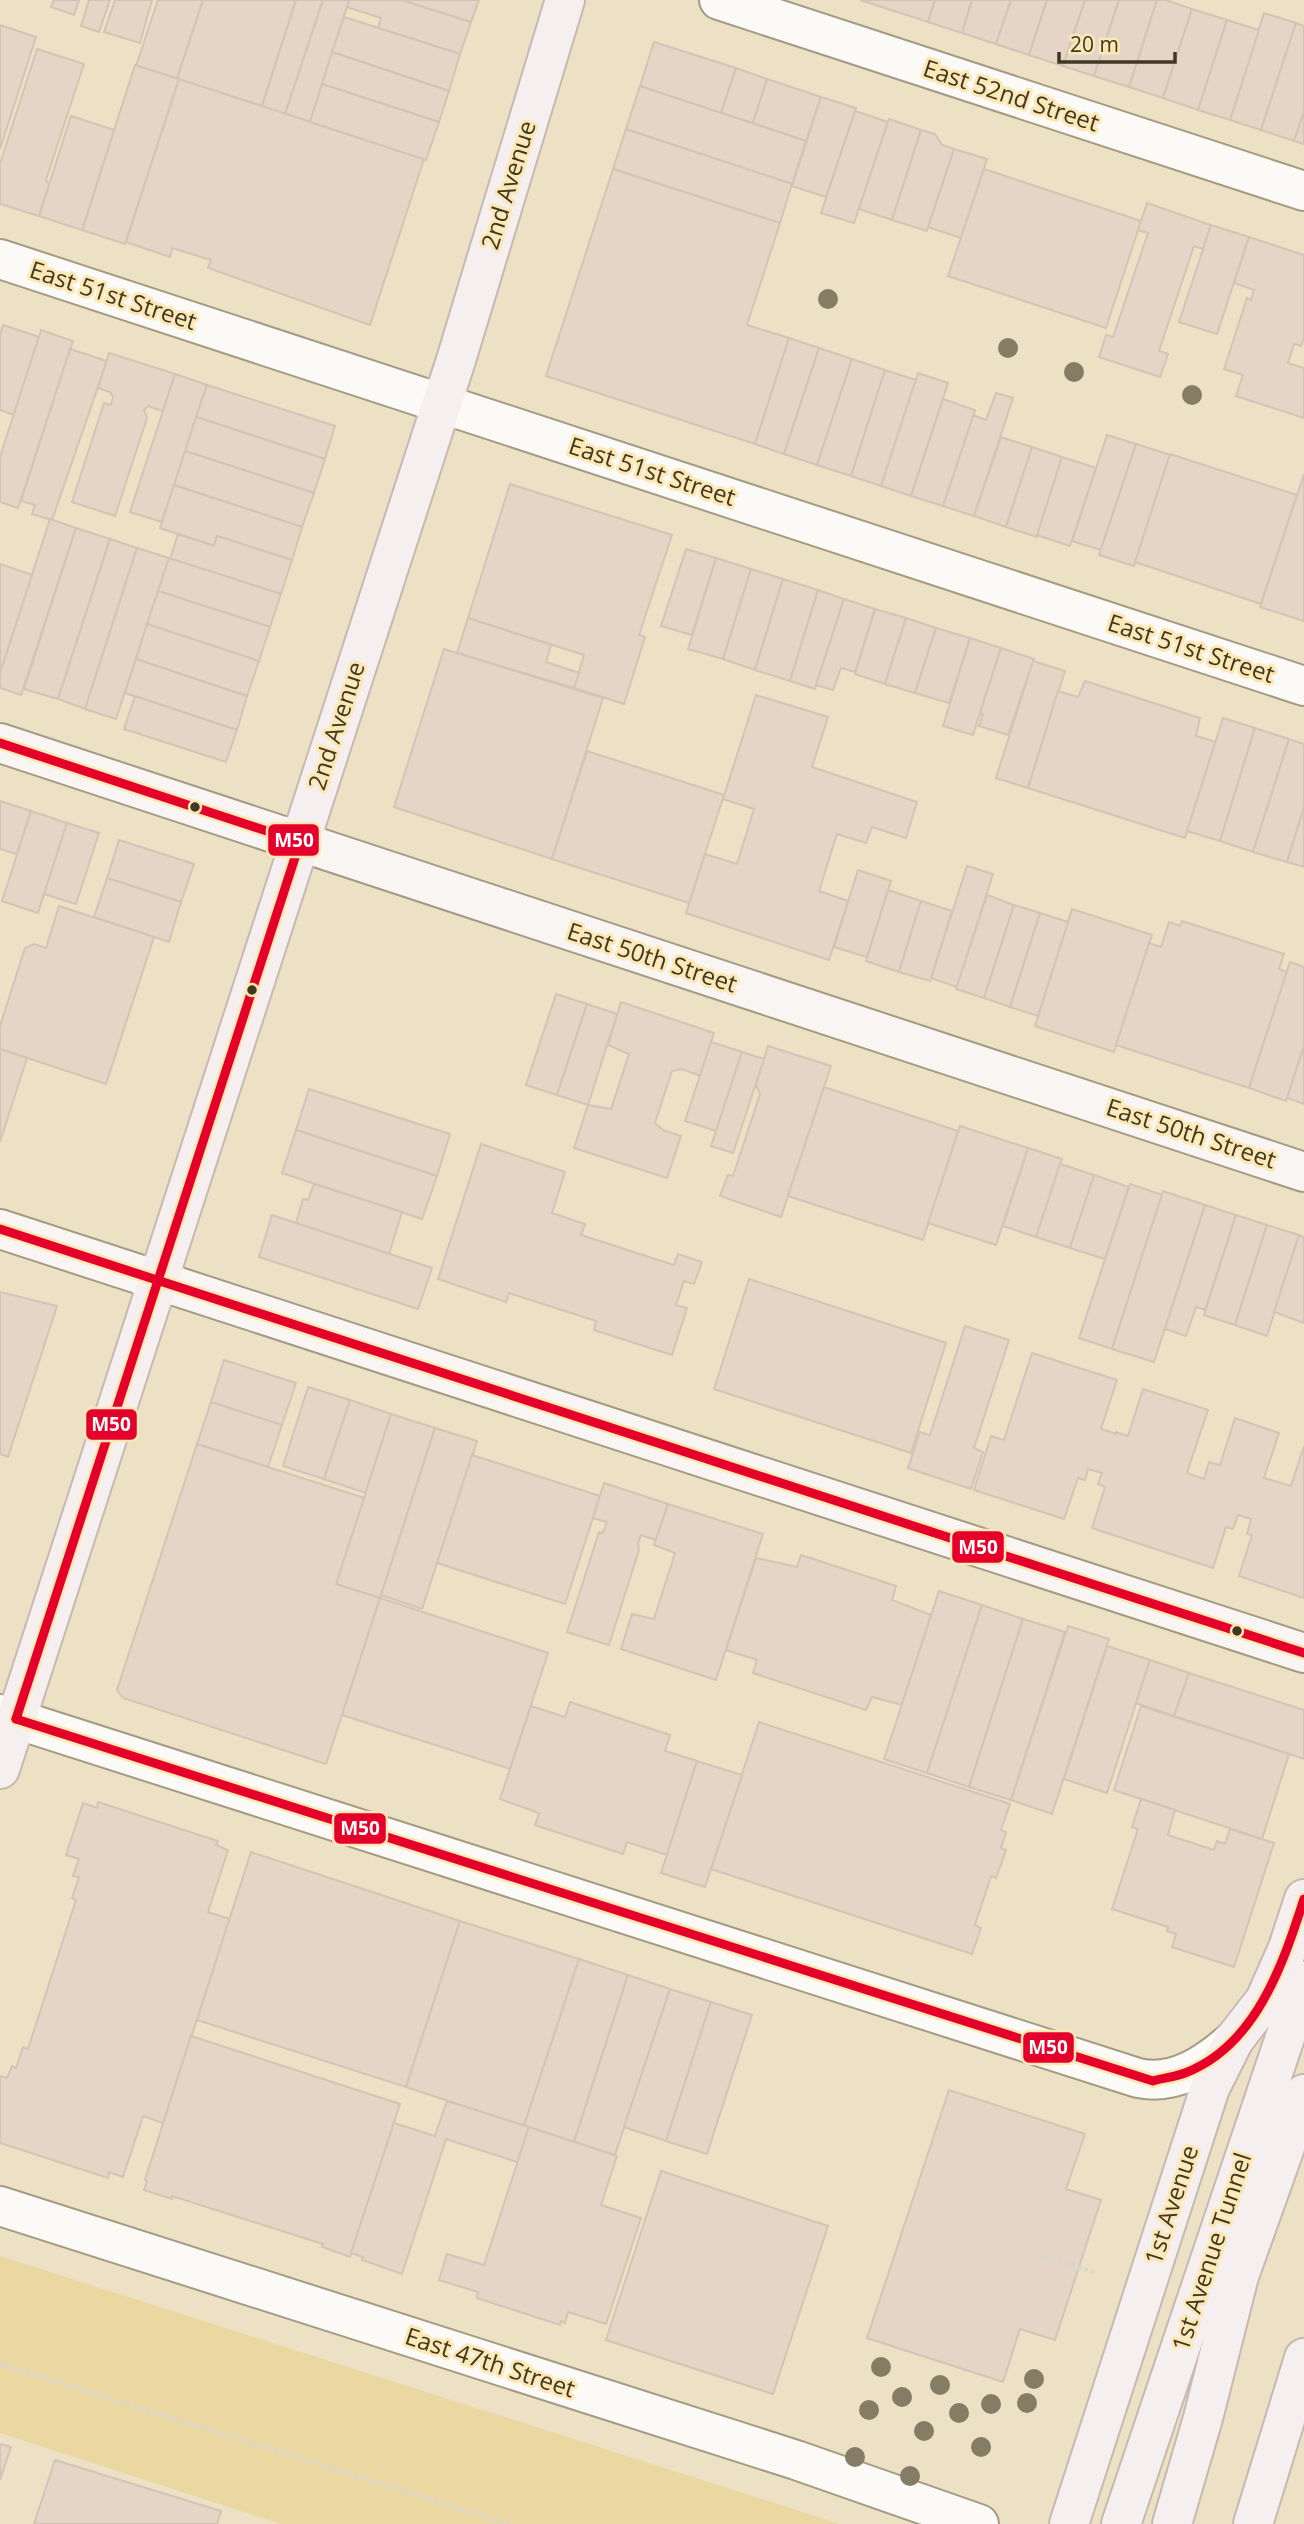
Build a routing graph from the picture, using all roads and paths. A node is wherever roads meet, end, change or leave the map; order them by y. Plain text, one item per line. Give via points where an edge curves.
1 (565, 0) edge
2 (719, 0) edge
3 (1304, 191) edge
4 (0, 259) edge
5 (442, 403) junction
6 (1304, 686) edge
7 (0, 743) edge
8 (300, 842) junction
9 (1304, 1172) edge
10 (0, 1229) edge
11 (157, 1280) junction
12 (1304, 1653) edge
13 (8, 1716) edge
14 (0, 1769) edge
15 (1304, 1899) edge
16 (1304, 1981) edge
17 (1234, 2040) junction
18 (1304, 2094) edge
19 (0, 2206) edge
20 (1044, 2258) dead end
21 (1094, 2272) dead end
22 (1304, 2358) edge
23 (0, 2364) edge
24 (1304, 2425) edge
25 (1276, 2453) junction
26 (509, 2524) edge
27 (979, 2524) edge
28 (1069, 2524) edge
29 (1121, 2524) edge
30 (1172, 2524) edge
31 (1253, 2524) edge

1 - 5 main road, 2nd Avenue
2 - 3 street, East 52nd Street
4 - 5 street, East 51st Street
5 - 6 street, East 51st Street
5 - 8 main road, 2nd Avenue
7 - 8 main road, East 50th Street
8 - 9 main road, East 50th Street
8 - 11 main road, 2nd Avenue
10 - 11 main road
11 - 12 main road
11 - 13 main road, 2nd Avenue
13 - 14 main road, 2nd Avenue
13 - 17 street via 1138,2078 1153,2081 1190,2071
15 - 17 main road, 1st Avenue via 1289,1948 1265,2000
16 - 29 main road, 1st Avenue Tunnel
17 - 28 main road, 1st Avenue via 1210,2088
18 - 30 main road, 1st Avenue Tunnel via 1239,2276
19 - 27 street, East 47th Street via 796,2460
20 - 21 path
22 - 25 main road
23 - 26 path
24 - 25 street
25 - 31 main road

